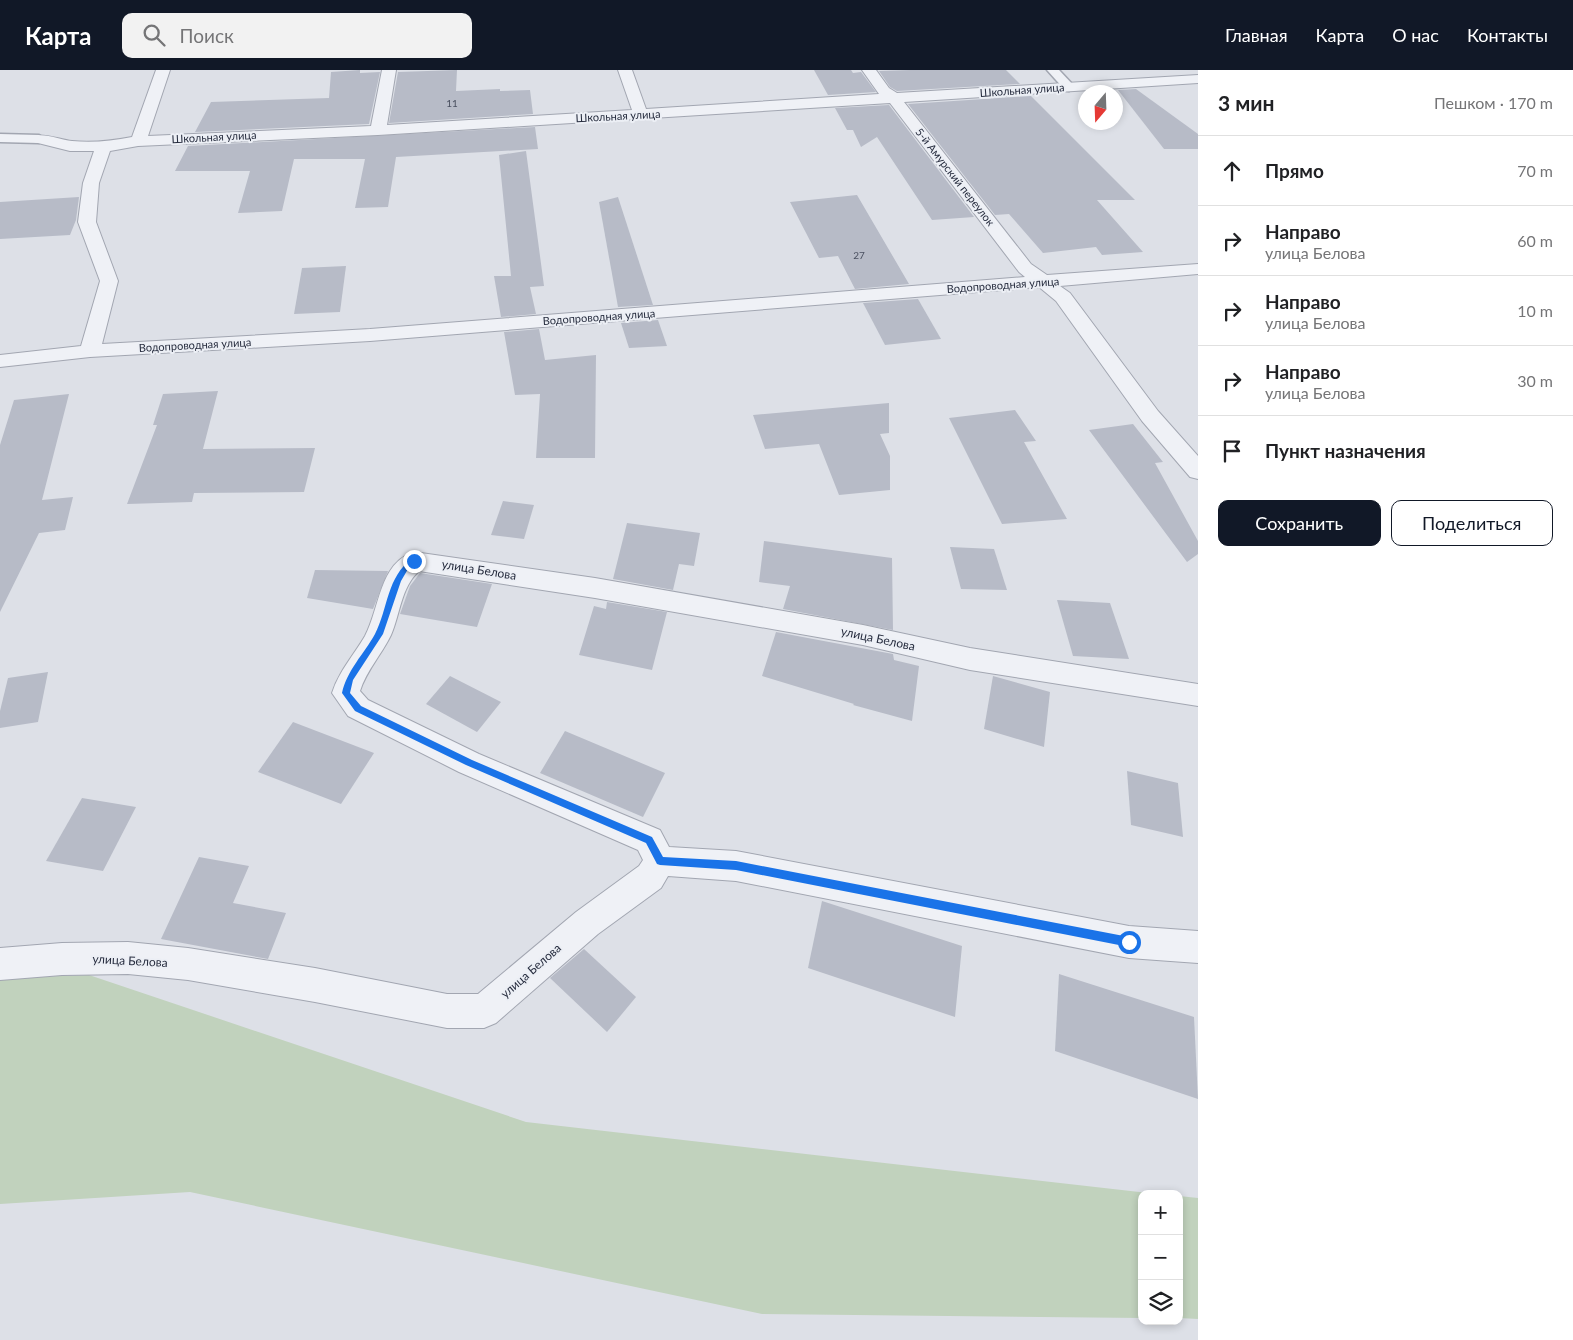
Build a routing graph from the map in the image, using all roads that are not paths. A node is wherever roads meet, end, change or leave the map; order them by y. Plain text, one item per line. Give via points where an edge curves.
1 (162, 70) edge
2 (389, 70) edge
3 (625, 70) edge
4 (869, 70) edge
5 (1053, 70) edge
6 (1195, 85) edge
7 (1069, 87) junction
8 (894, 98) junction
9 (642, 115) junction
10 (378, 130) junction
11 (0, 138) edge
12 (39, 139) joint
13 (138, 140) junction
14 (103, 147) junction
15 (1198, 269) edge
16 (1043, 282) junction
17 (90, 351) junction
18 (0, 361) edge
19 (1198, 471) edge
20 (1198, 695) edge
21 (660, 861) junction
22 (1198, 948) edge
23 (0, 964) edge

1 - 13 street
2 - 10 street
3 - 9 street
4 - 8 street, 5-й Амурский переулок via 884,91
5 - 7 lane
6 - 7 street, Школьная улица via 1181,81
7 - 8 street, Школьная улица
8 - 9 street, Школьная улица
8 - 16 street, 5-й Амурский переулок via 1025,268
9 - 10 street, Школьная улица
10 - 13 street, Школьная улица
11 - 12 lane
12 - 14 street, Школьная улица via 70,146
13 - 14 street, Школьная улица
14 - 17 street via 92,183 86,222 109,281
15 - 16 street, Водопроводная улица
16 - 17 street, Водопроводная улица via 370,334
16 - 19 street, 5-й Амурский переулок via 1063,296 1150,416
17 - 18 street, Водопроводная улица
20 - 21 street, улица Белова via 979,660 863,635 595,588 414,561 405,567 397,580 379,634 349,680 346,693 358,708 469,763 649,840
21 - 22 street via 736,866 1129,942
21 - 23 street, улица Белова via 650,877 587,923 484,1011 447,1011 188,964 128,958

